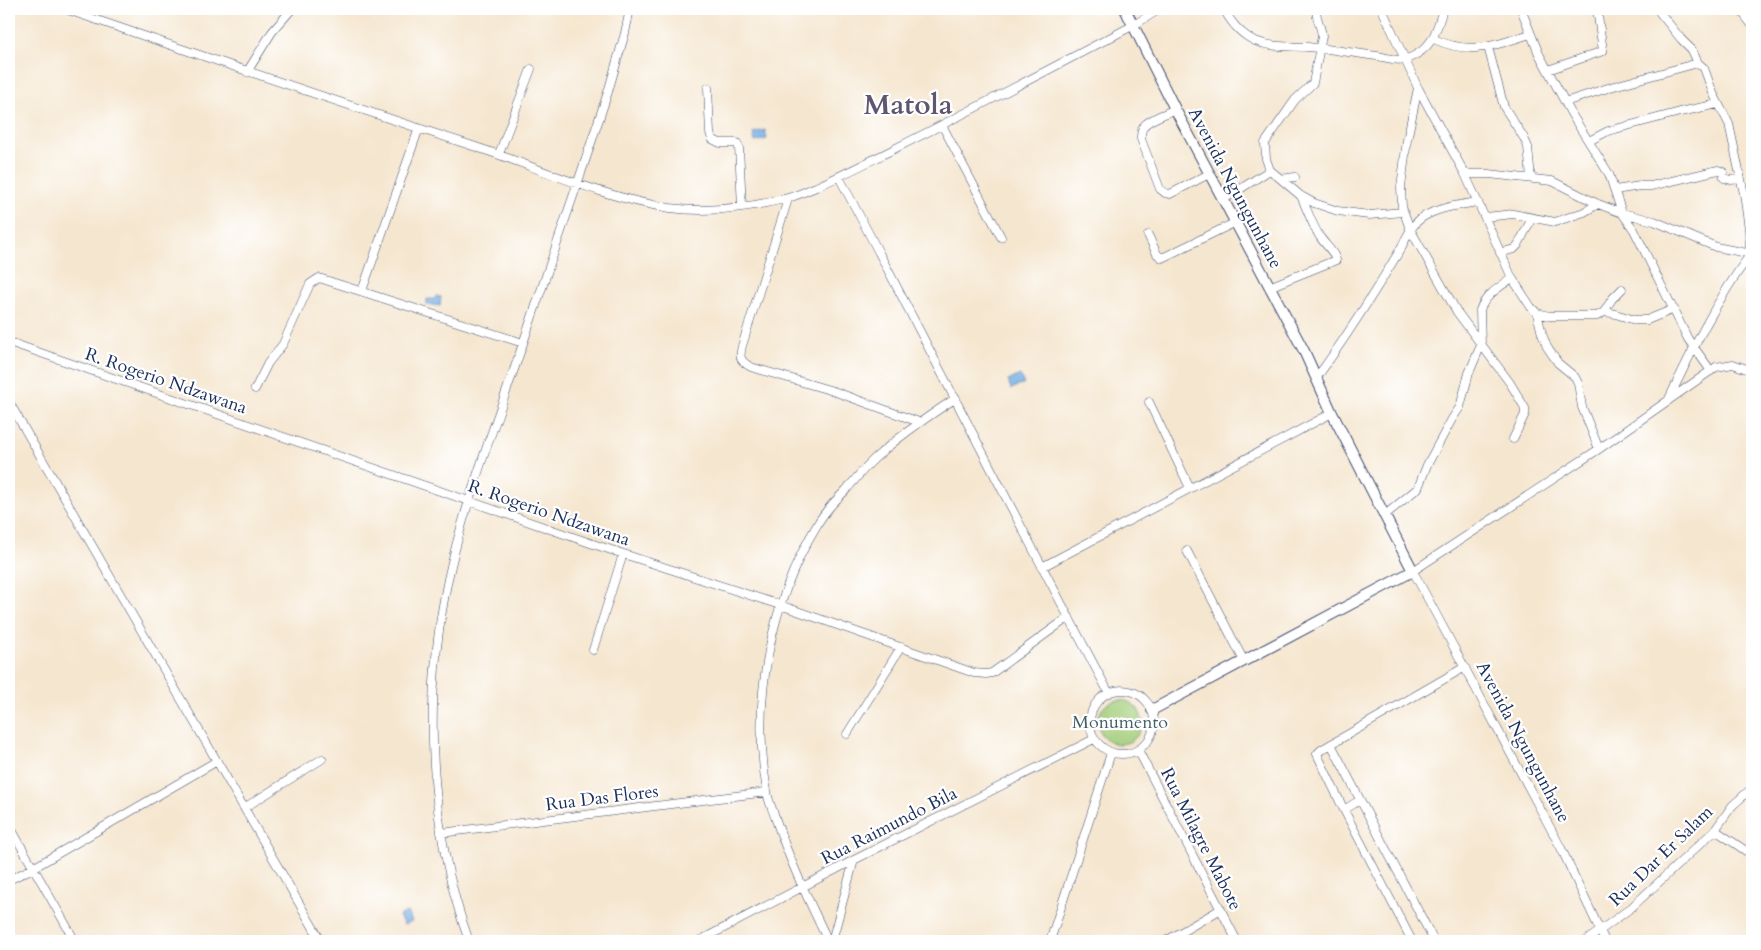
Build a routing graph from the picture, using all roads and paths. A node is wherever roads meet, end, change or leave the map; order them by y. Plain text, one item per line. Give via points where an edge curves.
1 (65, 9) edge
2 (292, 9) edge
3 (630, 9) edge
4 (1125, 9) edge
5 (1160, 9) edge
6 (1224, 9) edge
7 (1316, 9) edge
8 (1382, 9) edge
9 (1443, 9) edge
10 (1521, 9) edge
11 (1597, 9) edge
12 (1657, 9) edge
13 (1740, 9) edge
14 (1134, 25) junction
15 (1752, 25) edge
16 (1530, 34) junction
17 (1434, 39) junction
18 (1488, 47) junction
19 (1319, 49) junction
20 (1405, 60) junction
21 (1698, 63) junction
22 (531, 68) dead end
23 (1548, 70) junction
24 (247, 72) junction
25 (708, 88) dead end
26 (1418, 88) junction
27 (1565, 102) junction
28 (1718, 104) junction
29 (1175, 109) junction
30 (942, 125) junction
31 (419, 128) junction
32 (1589, 140) junction
33 (499, 154) junction
34 (1270, 170) junction
35 (1209, 174) junction
36 (1465, 174) junction
37 (839, 177) junction
38 (1295, 177) dead end
39 (1531, 178) junction
40 (1281, 179) junction
41 (1741, 179) junction
42 (578, 183) junction
43 (1615, 190) junction
44 (1301, 196) junction
45 (788, 198) junction
46 (1223, 200) junction
47 (1478, 202) junction
48 (1598, 204) junction
49 (742, 207) junction
50 (1403, 212) junction
51 (1622, 213) junction
52 (1486, 217) junction
53 (1532, 218) junction
54 (1236, 222) junction
55 (1410, 229) junction
56 (1148, 235) dead end
57 (1001, 237) dead end
58 (1500, 253) junction
59 (1752, 256) edge
60 (1512, 278) junction
61 (1269, 287) junction
62 (1622, 289) dead end
63 (362, 291) junction
64 (1674, 309) junction
65 (1604, 312) junction
66 (1537, 313) junction
67 (9, 342) edge
68 (523, 343) junction
69 (1482, 345) junction
70 (1693, 348) junction
71 (1752, 369) edge
72 (1711, 371) junction
73 (1317, 377) junction
74 (255, 389) dead end
75 (956, 398) junction
76 (9, 402) edge
77 (1149, 402) dead end
78 (1668, 402) junction
79 (1332, 413) junction
80 (919, 422) junction
81 (1513, 440) dead end
82 (1599, 449) junction
83 (1190, 488) junction
84 (469, 501) junction
85 (1385, 515) junction
86 (1187, 551) dead end
87 (623, 554) junction
88 (1042, 567) junction
89 (1414, 571) junction
90 (780, 605) junction
91 (1069, 617) junction
92 (901, 647) junction
93 (593, 650) dead end
94 (1244, 661) junction
95 (1466, 667) junction
96 (1109, 693) junction
97 (1152, 710) junction
98 (847, 734) dead end
99 (1094, 739) junction
100 (1331, 744) junction
101 (1138, 750) junction
102 (1111, 753) junction
103 (322, 759) dead end
104 (217, 761) junction
105 (1752, 788) edge
106 (767, 792) junction
107 (1360, 800) junction
108 (244, 808) junction
109 (1344, 810) junction
110 (9, 825) edge
111 (1714, 830) junction
112 (441, 833) junction
113 (1752, 855) edge
114 (854, 860) junction
115 (33, 868) junction
116 (9, 880) edge
117 (802, 887) junction
118 (1221, 910) junction
119 (1600, 930) junction
120 (75, 941) edge
121 (322, 941) edge
122 (469, 941) edge
123 (699, 941) edge
124 (830, 941) edge
125 (1050, 941) edge
126 (1166, 941) edge
127 (1237, 941) edge
128 (1412, 941) edge
129 (1434, 941) edge
130 (1586, 941) edge
131 (1605, 941) edge

1 - 24 street
2 - 24 street via 272,32
3 - 42 street via 608,92
4 - 14 street, Avenida Ngungunhane
5 - 14 street
6 - 19 street via 1235,27 1255,41
7 - 19 street via 1322,32
8 - 20 street
9 - 17 street
10 - 16 street
11 - 23 street via 1602,52
12 - 21 street via 1692,50
13 - 15 street
14 - 29 street, Avenida Ngungunhane
14 - 30 street
16 - 18 street
16 - 23 street
17 - 18 street via 1460,48
17 - 20 street
18 - 39 street via 1504,107 1528,147
19 - 20 street
19 - 34 street via 1313,83 1295,100 1265,143
20 - 26 street
21 - 27 street
21 - 28 street via 1704,68
22 - 33 street
23 - 27 street
24 - 31 street
25 - 49 street via 712,139 720,143 737,143 739,147
26 - 36 street
26 - 50 street via 1404,162
27 - 32 street
28 - 32 street via 1608,131
28 - 41 street via 1729,124
29 - 35 street, Avenida Ngungunhane
29 - 35 street via 1148,122 1141,132 1160,189 1170,194
30 - 37 street
30 - 57 street
31 - 33 street
31 - 63 street
32 - 43 street
33 - 42 street
34 - 40 street
34 - 46 street
35 - 46 street, Avenida Ngungunhane
36 - 39 street
36 - 47 street
37 - 45 street
37 - 75 street
38 - 40 street
39 - 48 street via 1552,182
40 - 44 street
41 - 43 street via 1726,179 1718,170 1651,186
41 - 59 street
42 - 49 street via 631,200 671,208
42 - 68 street
43 - 51 street
44 - 50 street via 1354,214
44 - 61 street via 1320,238 1336,260
45 - 49 street
45 - 80 street via 740,360 751,367
46 - 54 street, Avenida Ngungunhane
47 - 52 street
47 - 55 street via 1431,213
48 - 51 street
48 - 53 street via 1555,222
50 - 55 street
51 - 59 street via 1654,221 1716,247
51 - 64 street
52 - 53 street via 1512,214
52 - 58 street
53 - 58 street via 1514,250
54 - 56 street via 1162,258
54 - 61 street, Avenida Ngungunhane
55 - 69 street via 1456,312
55 - 73 street via 1398,254
58 - 60 street
59 - 70 street via 1727,287
60 - 66 street
60 - 69 street via 1482,305
61 - 73 street, Avenida Ngungunhane
62 - 65 street
63 - 68 street
63 - 74 street via 319,278 310,284 283,344 268,363
64 - 65 street via 1647,320
64 - 70 street
65 - 66 street via 1596,316
66 - 82 street via 1547,347 1578,383 1582,407
67 - 84 street, R. Rogerio Ndzawana
68 - 84 street
69 - 81 street via 1525,408
69 - 85 street via 1469,373 1460,407 1427,465 1418,488
70 - 72 street
70 - 78 street
71 - 72 street via 1733,364
72 - 78 street
73 - 79 street, Avenida Ngungunhane
75 - 80 street
75 - 88 street
76 - 104 street
77 - 83 street
78 - 82 street
79 - 83 street
79 - 85 street, Avenida Ngungunhane
80 - 90 street via 873,460 817,524
82 - 89 street
83 - 88 street
84 - 87 street, R. Rogerio Ndzawana
84 - 112 street via 448,579 436,662 433,742
85 - 89 street, Avenida Ngungunhane
86 - 94 street
87 - 90 street, R. Rogerio Ndzawana
87 - 93 street
88 - 91 street
89 - 94 street
89 - 95 street, Avenida Ngungunhane
90 - 92 street, R. Rogerio Ndzawana
90 - 106 street via 764,676 762,710
91 - 92 street, R. Rogerio Ndzawana via 992,673 974,673
91 - 96 street
92 - 98 street
94 - 97 street
95 - 100 street
95 - 119 street, Avenida Ngungunhane
96 - 97 street via 1119,690 1132,692 1144,699
96 - 99 street via 1101,697 1091,712
97 - 101 street via 1154,728 1151,737
99 - 102 street
99 - 114 street, Rua Raimundo Bila
100 - 107 street
100 - 109 street via 1317,757
101 - 102 street via 1130,754
101 - 118 street, Rua Milagre Mabote
102 - 125 street
103 - 108 street
104 - 108 street
104 - 115 street
105 - 111 street, Rua Dar Er Salam via 1732,806
106 - 112 street, Rua Das Flores
106 - 117 street
107 - 109 street
107 - 129 street
108 - 121 street
109 - 128 street
110 - 115 street
111 - 113 street
111 - 119 street, Rua Dar Er Salam via 1632,907
112 - 122 street via 456,901
114 - 117 street, Rua Raimundo Bila
114 - 124 street
115 - 116 street
115 - 120 street
117 - 123 street, Rua Raimundo Bila
117 - 124 street
118 - 126 street
118 - 127 street, Rua Milagre Mabote
119 - 130 street, Rua Dar Er Salam
119 - 131 street, Avenida Ngungunhane

